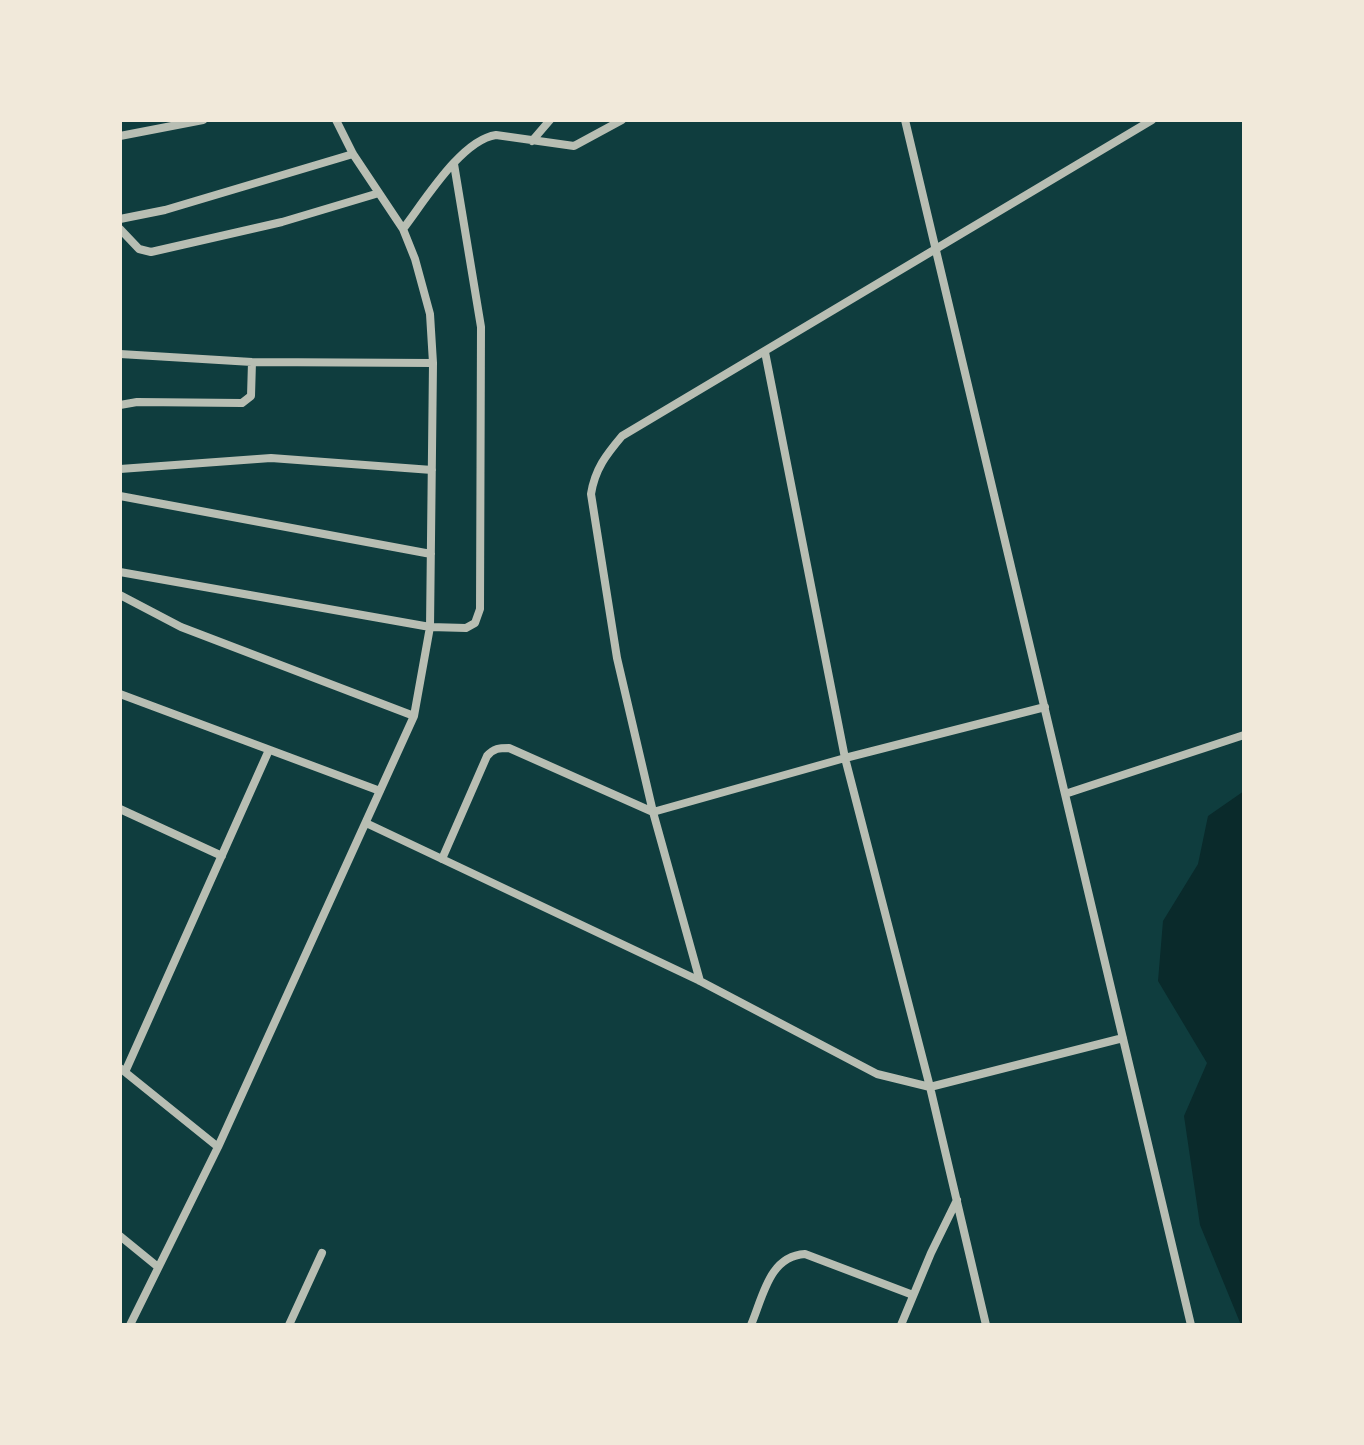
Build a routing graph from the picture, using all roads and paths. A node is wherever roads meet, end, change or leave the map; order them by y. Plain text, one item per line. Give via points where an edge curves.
1 (203, 120) edge
2 (336, 120) edge
3 (550, 120) edge
4 (622, 120) edge
5 (905, 120) edge
6 (1152, 120) edge
7 (120, 136) edge
8 (532, 141) junction
9 (353, 154) junction
10 (454, 164) junction
11 (379, 193) junction
12 (120, 219) edge
13 (120, 229) edge
14 (403, 229) junction
15 (936, 250) junction
16 (765, 352) junction
17 (120, 354) edge
18 (252, 362) junction
19 (433, 363) junction
20 (120, 405) edge
21 (120, 469) edge
22 (432, 470) junction
23 (120, 496) edge
24 (431, 554) junction
25 (120, 572) edge
26 (120, 595) edge
27 (430, 627) junction
28 (120, 694) edge
29 (1045, 707) junction
30 (414, 716) junction
31 (1244, 735) edge
32 (269, 750) junction
33 (845, 758) junction
34 (380, 791) junction
35 (1065, 794) junction
36 (120, 809) edge
37 (653, 812) junction
38 (366, 823) junction
39 (222, 856) junction
40 (442, 859) junction
41 (700, 981) junction
42 (1123, 1038) junction
43 (122, 1070) edge
44 (930, 1087) junction
45 (218, 1147) junction
46 (957, 1200) junction
47 (120, 1236) edge
48 (322, 1253) dead end
49 (158, 1267) junction
50 (913, 1295) junction
51 (130, 1325) edge
52 (289, 1325) edge
53 (751, 1325) edge
54 (901, 1325) edge
55 (986, 1325) edge
56 (1191, 1325) edge

1 - 7 street
2 - 9 street
3 - 8 street
4 - 8 street via 574,146
5 - 15 street
6 - 15 street
8 - 10 street via 487,137
9 - 11 street
9 - 12 street
10 - 14 street
10 - 27 street via 481,327 480,609 471,627
11 - 13 street via 151,252 139,249
11 - 14 street
14 - 19 street via 430,314
15 - 16 street
15 - 29 street
16 - 33 street
16 - 37 street via 622,436 594,475 591,494 617,658
17 - 18 street
18 - 19 street
18 - 20 street via 251,396 242,403
19 - 22 street
21 - 22 street via 271,458
22 - 24 street
23 - 24 street
24 - 27 street
25 - 27 street
26 - 30 street via 181,627
27 - 30 street
28 - 32 street
29 - 33 street
29 - 35 street
30 - 34 street
31 - 35 street
32 - 34 street
32 - 39 street
33 - 37 street
33 - 44 street
34 - 38 street
35 - 42 street
36 - 39 street
37 - 40 street via 500,748 487,756
37 - 41 street
38 - 40 street
38 - 45 street
39 - 43 street
40 - 41 street
41 - 44 street via 877,1074
42 - 44 street
42 - 56 street
43 - 45 street
44 - 46 street
45 - 49 street
46 - 50 street
46 - 55 street
47 - 49 street
48 - 52 street
49 - 51 street
50 - 53 street via 805,1254 794,1255 777,1264
50 - 54 street

